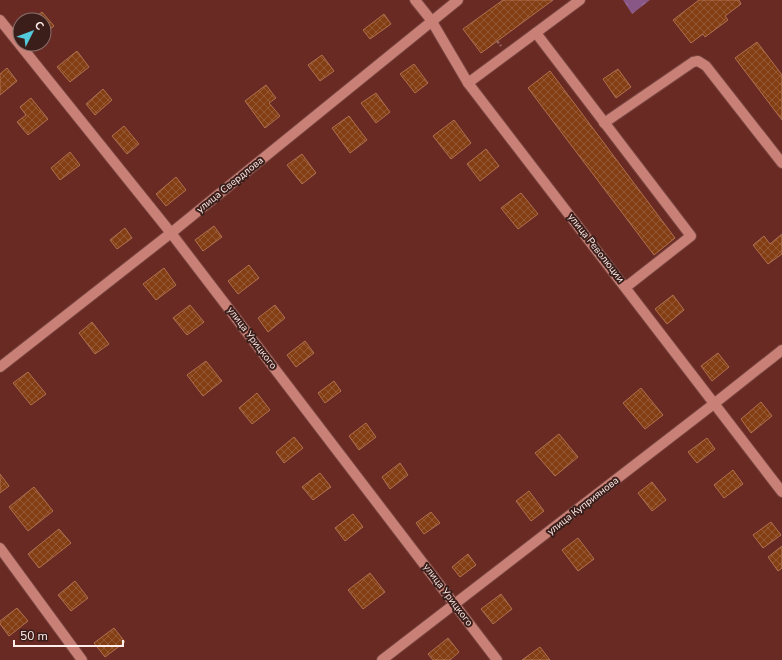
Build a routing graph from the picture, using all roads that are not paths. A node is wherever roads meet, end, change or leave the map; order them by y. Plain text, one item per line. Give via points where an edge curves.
1 (415, 0) edge
2 (458, 0) edge
3 (580, 0) edge
4 (0, 20) edge
5 (432, 20) junction
6 (536, 33) junction
7 (468, 83) junction
8 (604, 123) junction
9 (782, 163) edge
10 (171, 233) junction
11 (626, 287) junction
12 (782, 350) edge
13 (0, 367) edge
14 (715, 403) junction
15 (782, 492) edge
16 (0, 548) edge
17 (455, 604) junction
18 (82, 660) edge
19 (382, 660) edge
20 (497, 660) edge

1 - 5 street, улица Революции
2 - 5 street, улица Свердлова
3 - 6 street
4 - 10 street, улица Урицкого
5 - 7 street, улица Революции
5 - 10 street, улица Свердлова
6 - 7 street
6 - 8 street
7 - 11 street, улица Революции
8 - 9 street via 698,61 706,66
8 - 11 street via 691,236
10 - 13 street, улица Свердлова
10 - 17 street, улица Урицкого
11 - 14 street, улица Революции
12 - 14 street, улица Куприянова
14 - 15 street, улица Революции
14 - 17 street, улица Куприянова
16 - 18 street
17 - 19 street, улица Куприянова
17 - 20 street, улица Урицкого

